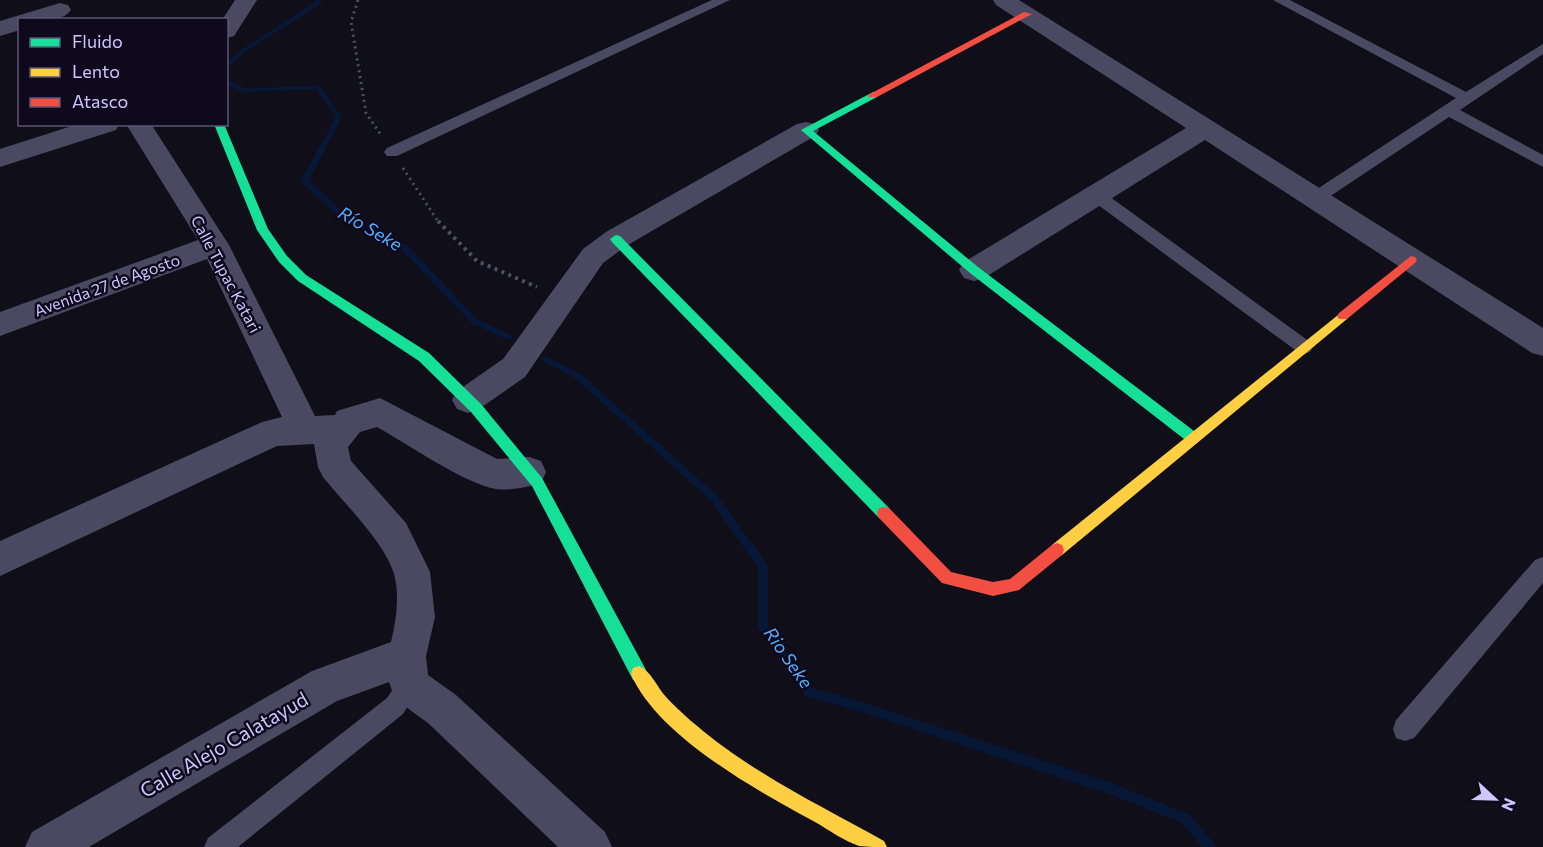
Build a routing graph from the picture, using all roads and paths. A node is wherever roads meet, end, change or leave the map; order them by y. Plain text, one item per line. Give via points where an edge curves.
1 (246, 0) edge
2 (358, 0) edge
3 (723, 0) edge
4 (1004, 0) edge
5 (1280, 0) edge
6 (699, 4) edge
7 (60, 10) edge
8 (1027, 14) junction
9 (35, 18) edge
10 (18, 23) edge
11 (0, 28) edge
12 (228, 28) edge
13 (1542, 49) edge
14 (1467, 98) junction
15 (1449, 110) junction
16 (101, 126) edge
17 (139, 126) edge
18 (220, 126) edge
19 (1203, 129) junction
20 (806, 130) junction
21 (392, 152) junction
22 (0, 158) edge
23 (1543, 162) edge
24 (1096, 195) junction
25 (1314, 199) junction
26 (616, 239) junction
27 (215, 245) junction
28 (1411, 260) junction
29 (974, 270) junction
30 (563, 297) junction
31 (0, 324) edge
32 (1543, 344) edge
33 (1304, 347) junction
34 (468, 400) junction
35 (343, 428) junction
36 (305, 430) junction
37 (1193, 438) junction
38 (529, 472) junction
39 (0, 560) edge
40 (1543, 567) edge
41 (408, 670) junction
42 (1405, 729) dead end
43 (47, 847) edge
44 (218, 847) edge
45 (590, 847) edge
46 (878, 847) edge

1 - 12 street
2 - 21 path via 351,22 366,113
3 - 6 lane
4 - 8 street
5 - 14 lane
6 - 21 lane
7 - 9 street
8 - 19 street
8 - 20 street
10 - 11 street
13 - 14 lane
14 - 15 lane
15 - 23 lane
15 - 25 lane
16 - 22 street
17 - 27 street, Calle Tupac Katari
18 - 34 street via 263,230 283,259 302,278 424,357
19 - 24 street
19 - 25 street
20 - 26 street
20 - 29 street
21 - 30 path via 440,223 477,261
24 - 29 street
24 - 33 lane
25 - 28 street
26 - 30 street via 594,256
26 - 37 street via 947,578 993,589 1014,585
27 - 31 street, Avenida 27 de Agosto
27 - 36 street, Calle Tupac Katari
28 - 32 street
28 - 33 street
29 - 37 street
30 - 34 street via 514,368
33 - 37 street
34 - 38 street
35 - 36 street
35 - 38 street via 349,421 380,412 476,466 496,474
35 - 41 street via 331,444 335,467 393,535 412,572 416,617
36 - 39 street via 274,432
38 - 46 street via 642,680 674,718 707,746
40 - 42 lane
41 - 43 street, Calle Alejo Calatayud via 326,685
41 - 44 lane via 395,706
41 - 45 street via 442,709

